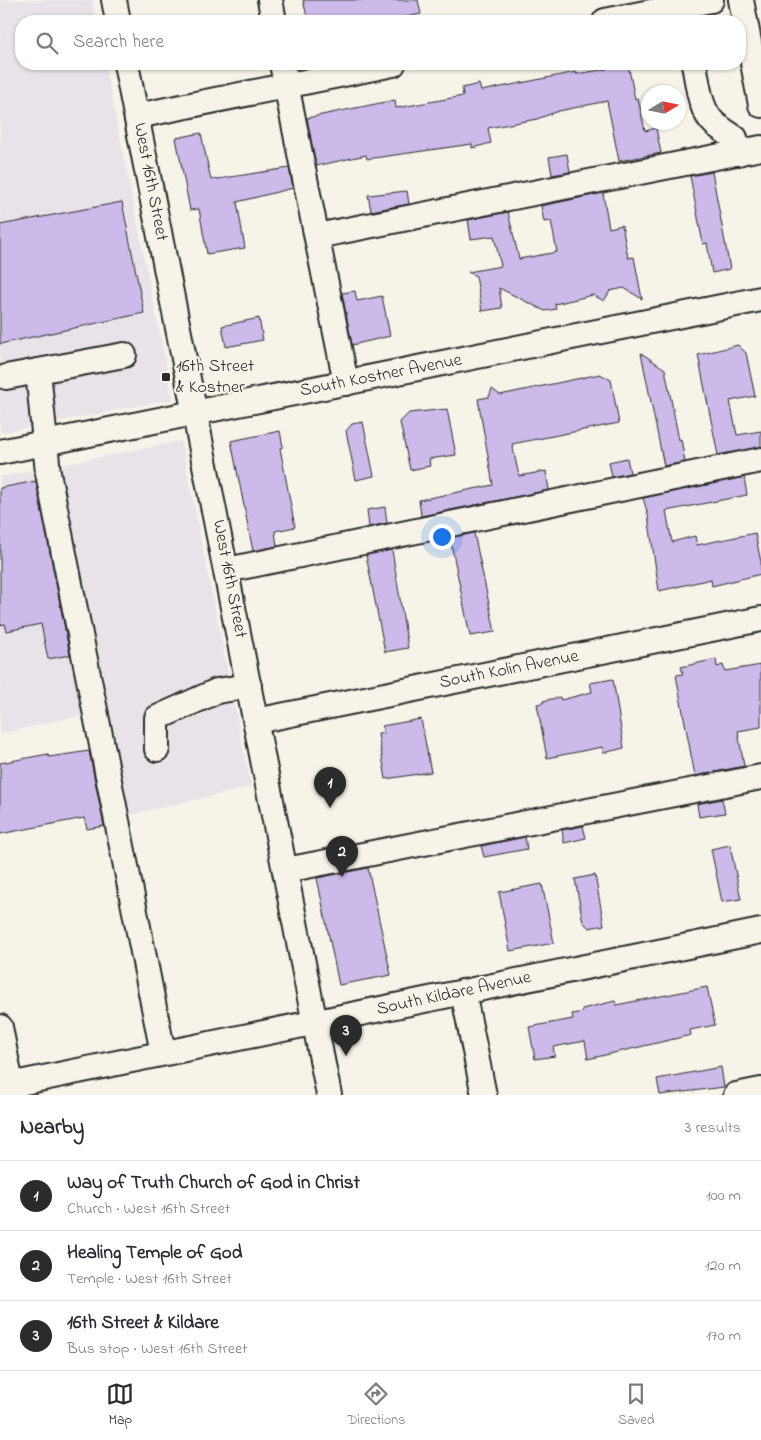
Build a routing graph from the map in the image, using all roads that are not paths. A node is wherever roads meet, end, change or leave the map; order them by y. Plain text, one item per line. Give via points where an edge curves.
1 (114, 0) edge
2 (270, 0) edge
3 (710, 0) edge
4 (741, 0) edge
5 (117, 15) edge
6 (273, 15) edge
7 (635, 15) edge
8 (744, 15) edge
9 (746, 26) edge
10 (127, 70) edge
11 (328, 70) edge
12 (695, 70) edge
13 (284, 74) edge
14 (761, 105) edge
15 (137, 116) junction
16 (750, 150) edge
17 (317, 236) junction
18 (761, 299) edge
19 (124, 355) dead end
20 (38, 371) junction
21 (6, 376) dead end
22 (346, 383) junction
23 (196, 413) junction
24 (46, 443) junction
25 (0, 452) edge
26 (761, 460) edge
27 (227, 570) junction
28 (761, 619) edge
29 (249, 686) junction
30 (256, 721) junction
31 (157, 749) dead end
32 (761, 777) edge
33 (286, 870) junction
34 (761, 931) edge
35 (463, 992) junction
36 (315, 1022) junction
37 (0, 1027) edge
38 (163, 1054) junction
39 (8, 1089) edge
40 (761, 1090) edge
41 (329, 1095) edge
42 (484, 1095) edge
43 (736, 1095) edge

1 - 5 street
2 - 6 street
3 - 7 street
4 - 8 street
9 - 14 street
10 - 15 street, West 16th Street
11 - 13 street
12 - 16 street via 707,115 715,125
13 - 15 street
13 - 17 street
15 - 23 street, West 16th Street
16 - 17 street
17 - 22 street
18 - 22 street, South Kostner Avenue
19 - 20 street
20 - 21 street
20 - 24 street
22 - 23 street, South Kostner Avenue
23 - 24 street, South Kostner Avenue
23 - 27 street, West 16th Street
24 - 25 street, South Kostner Avenue
24 - 38 street via 48,473
26 - 27 street
27 - 29 street, West 16th Street
28 - 30 street, South Kolin Avenue
29 - 30 street, West 16th Street
29 - 31 street via 217,690 157,718
30 - 33 street, West 16th Street
32 - 33 street
33 - 36 street, West 16th Street
34 - 35 street, South Kildare Avenue
35 - 36 street, South Kildare Avenue
35 - 42 street
36 - 38 street, South Kildare Avenue
36 - 41 street, West 16th Street
37 - 39 street
38 - 39 street, South Kildare Avenue
40 - 43 street

